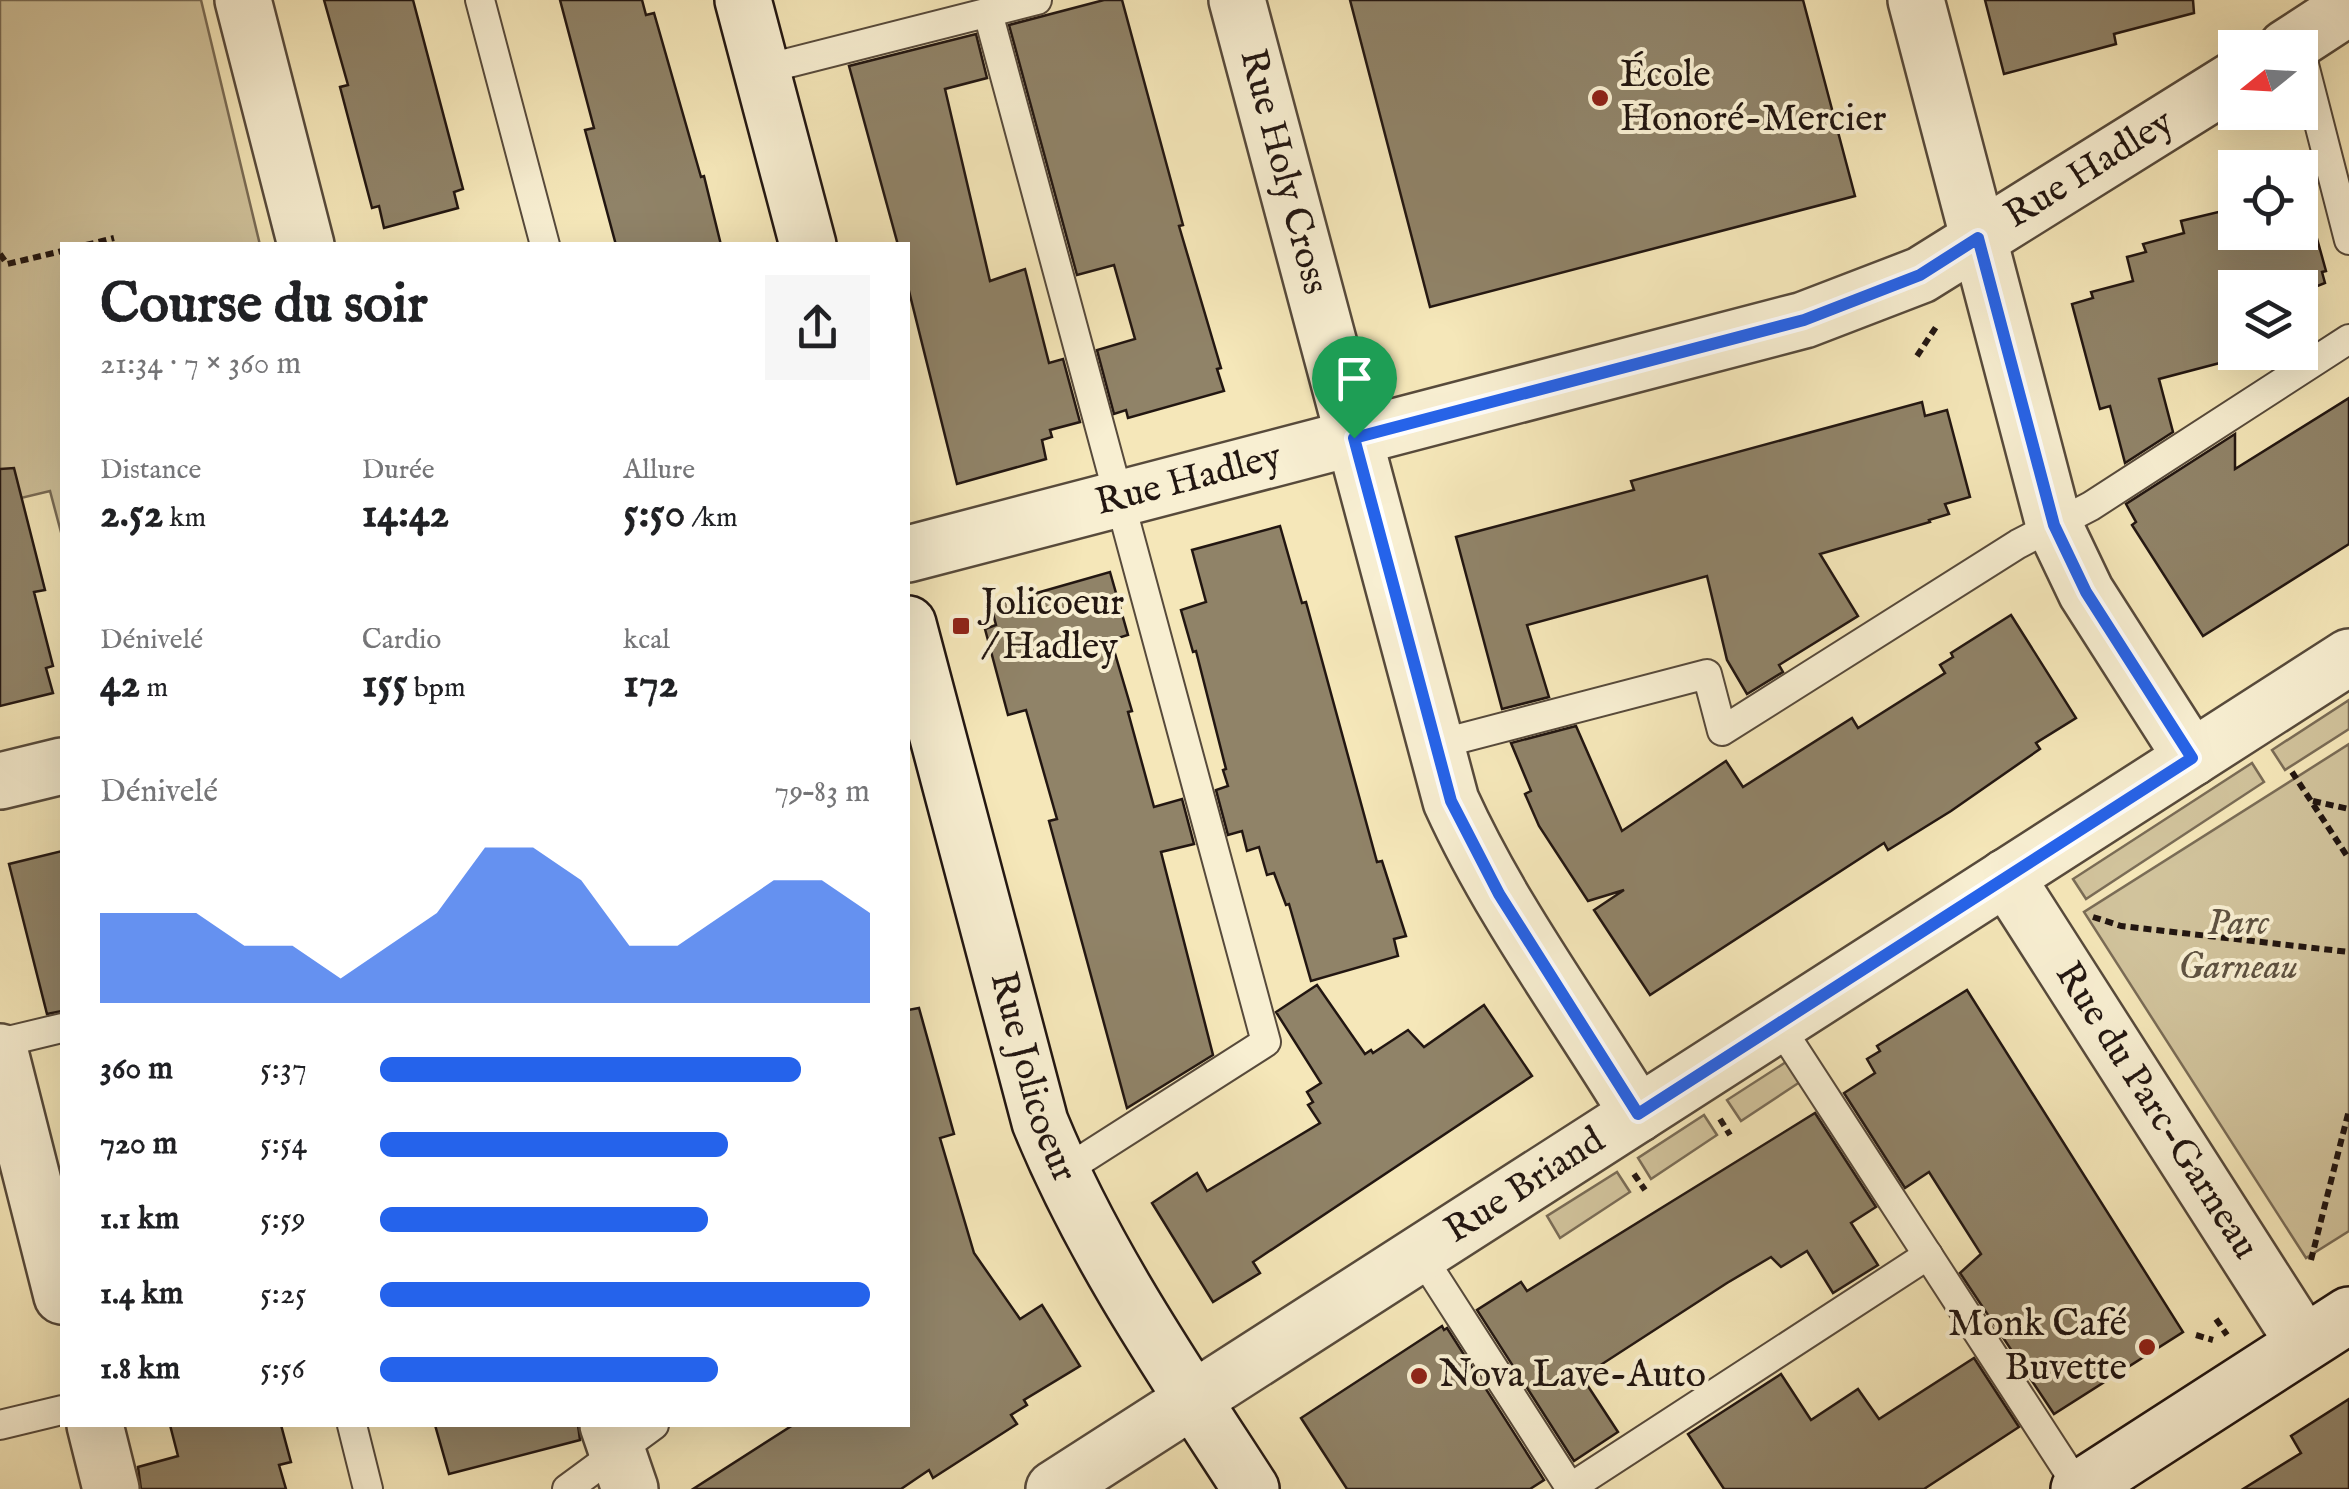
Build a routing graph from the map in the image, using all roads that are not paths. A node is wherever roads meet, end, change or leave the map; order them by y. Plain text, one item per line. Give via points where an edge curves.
1 (243, 0) edge
2 (480, 0) edge
3 (742, 0) edge
4 (1037, 0) edge
5 (1236, 0) edge
6 (1916, 0) edge
7 (2349, 7) edge
8 (988, 13) junction
9 (2318, 30) edge
10 (761, 70) junction
11 (2218, 90) edge
12 (2318, 127) edge
13 (1978, 238) junction
14 (2349, 240) edge
15 (305, 242) edge
16 (545, 242) edge
17 (807, 242) edge
18 (2349, 340) edge
19 (1354, 438) junction
20 (1120, 498) junction
21 (2054, 525) junction
22 (910, 553) edge
23 (910, 632) edge
24 (2349, 657) edge
25 (1435, 745) junction
26 (2192, 758) junction
27 (60, 766) edge
28 (0, 781) edge
29 (2006, 877) junction
30 (1778, 1024) junction
31 (60, 1028) edge
32 (0, 1043) edge
33 (0, 1052) edge
34 (1638, 1114) junction
35 (1061, 1173) junction
36 (1420, 1254) junction
37 (1928, 1255) junction
38 (60, 1288) edge
39 (2327, 1329) edge
40 (1194, 1400) junction
41 (60, 1410) edge
42 (0, 1425) edge
43 (96, 1427) edge
44 (352, 1427) edge
45 (627, 1448) edge
46 (1570, 1488) edge
47 (111, 1489) edge
48 (368, 1489) edge
49 (566, 1489) edge
50 (1054, 1489) edge
51 (1251, 1489) edge
52 (2079, 1489) edge

1 - 15 street
2 - 16 lane
3 - 10 street
4 - 8 lane
5 - 19 street, Rue Holy Cross
6 - 13 street
7 - 9 street
8 - 10 lane
8 - 20 lane
10 - 17 street
11 - 13 street, Rue Hadley
12 - 14 lane
13 - 19 street, Rue Hadley via 1920,275 1804,320
13 - 21 street
18 - 21 lane
19 - 20 street, Rue Hadley
19 - 25 street, Rue Holy Cross
20 - 22 street, Rue Hadley
20 - 35 lane via 1266,1042
21 - 25 lane via 1722,730 1707,674
21 - 26 street via 2086,592
23 - 35 street, Rue Jolicoeur via 1024,1066
24 - 26 street, Rue Briand
25 - 34 street, Rue Holy Cross via 1472,847
26 - 29 street, Rue Briand
27 - 28 street
29 - 30 street, Rue Briand
29 - 39 street, Rue du Parc-Garneau
30 - 34 street, Rue Briand
30 - 37 lane
31 - 32 lane
33 - 38 street
34 - 36 street, Rue Briand
35 - 40 street, Rue Jolicoeur via 1108,1264
36 - 40 street, Rue Briand
36 - 46 lane
37 - 46 lane
37 - 52 lane
39 - 52 street
40 - 50 street, Rue Briand
40 - 51 street, Rue Jolicoeur
41 - 42 lane
43 - 47 street
44 - 48 lane
45 - 49 lane

